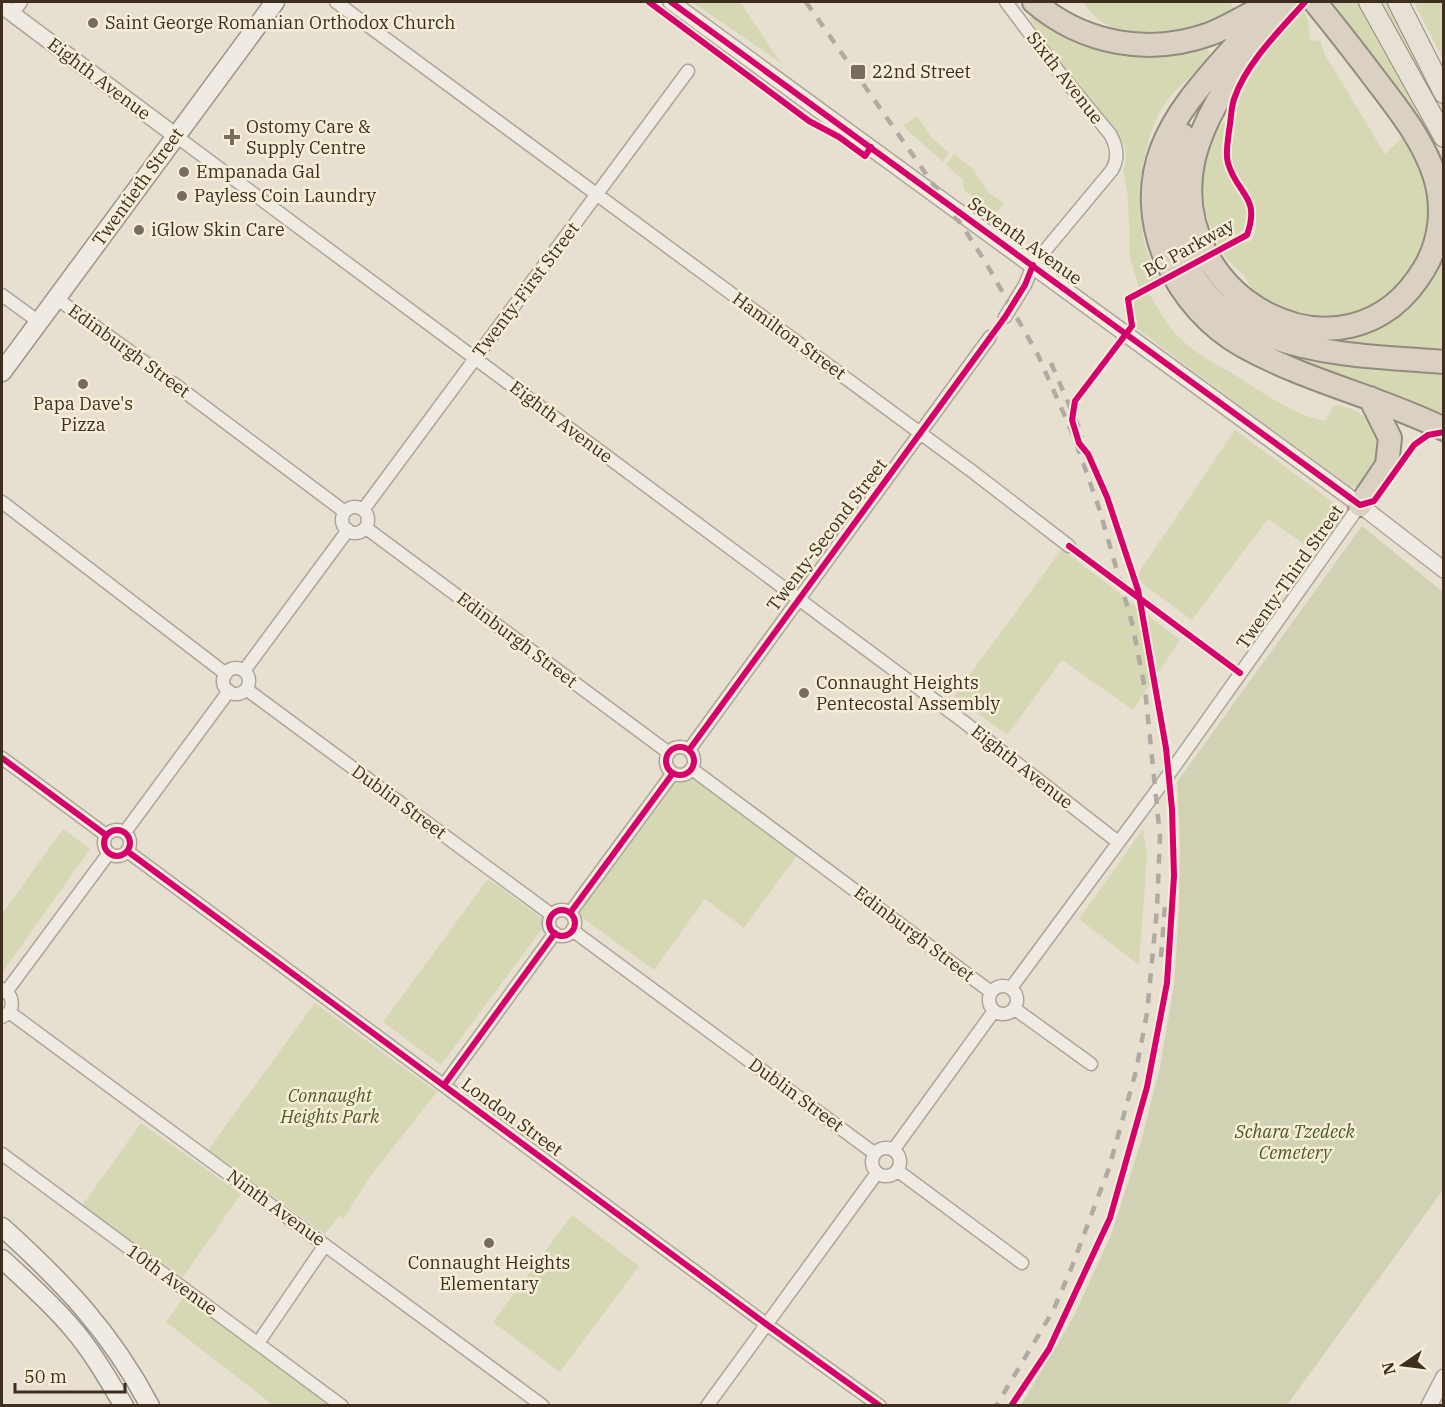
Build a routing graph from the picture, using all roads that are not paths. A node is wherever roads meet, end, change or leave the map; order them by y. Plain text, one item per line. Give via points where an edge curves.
1 (275, 2) edge
2 (336, 2) edge
3 (671, 2) edge
4 (1006, 2) edge
5 (1034, 2) edge
6 (1290, 2) edge
7 (1315, 2) edge
8 (1369, 2) edge
9 (1398, 2) edge
10 (11, 7) edge
11 (1257, 18) edge
12 (688, 71) dead end
13 (1443, 93) edge
14 (176, 136) junction
15 (1443, 137) edge
16 (596, 195) junction
17 (1033, 265) junction
18 (2, 295) edge
19 (56, 298) junction
20 (1005, 317) dead end
21 (39, 322) junction
22 (990, 337) dead end
23 (476, 358) junction
24 (1443, 362) edge
25 (150, 366) dead end
26 (2, 372) edge
27 (173, 383) dead end
28 (1370, 398) junction
29 (1443, 429) edge
30 (921, 434) junction
31 (2, 502) edge
32 (1360, 505) junction
33 (363, 510) junction
34 (345, 512) junction
35 (366, 528) junction
36 (348, 530) junction
37 (1069, 546) dead end
38 (1443, 570) edge
39 (798, 598) junction
40 (244, 671) junction
41 (226, 674) junction
42 (246, 689) junction
43 (229, 691) junction
44 (689, 750) junction
45 (669, 753) junction
46 (2, 758) edge
47 (692, 769) junction
48 (673, 773) junction
49 (125, 832) junction
50 (106, 835) junction
51 (1118, 842) junction
52 (127, 851) junction
53 (109, 853) junction
54 (570, 913) junction
55 (552, 915) junction
56 (572, 930) junction
57 (555, 933) junction
58 (1011, 988) junction
59 (4, 991) edge
60 (992, 992) junction
61 (1015, 1009) junction
62 (994, 1011) junction
63 (5, 1015) edge
64 (1091, 1064) dead end
65 (444, 1085) junction
66 (894, 1149) junction
67 (874, 1153) junction
68 (2, 1154) edge
69 (898, 1171) junction
70 (877, 1173) junction
71 (2, 1227) edge
72 (325, 1245) junction
73 (2, 1259) edge
74 (1022, 1263) dead end
75 (766, 1324) junction
76 (258, 1343) junction
77 (1443, 1377) edge
78 (123, 1406) edge
79 (150, 1406) edge
80 (342, 1406) edge
81 (543, 1406) edge
82 (707, 1406) edge
83 (880, 1406) edge
84 (1429, 1406) edge

1 - 14 main road, Twentieth Street
2 - 16 street, Hamilton Street
3 - 17 street, Seventh Avenue
4 - 17 street, Sixth Avenue via 1110,134 1117,157 1112,170
5 - 11 highway via 1071,27 1116,43 1140,46 1180,43
6 - 11 highway
7 - 11 highway via 1413,130 1428,157 1438,195 1437,237 1419,278 1390,306 1356,323 1318,328 1278,320 1226,284 1201,244 1191,196 1194,160 1204,128
8 - 15 main road
9 - 13 main road
10 - 14 street, Eighth Avenue
11 - 24 highway via 1238,59 1209,92 1176,153 1172,210 1182,253 1192,273 1221,308 1261,334 1337,353
11 - 28 highway via 1182,109 1162,148 1153,191 1165,259 1190,301 1224,333 1273,361
12 - 16 street, Twenty-First Street
14 - 19 main road, Twentieth Street
14 - 23 street, Eighth Avenue
16 - 23 street, Twenty-First Street
16 - 30 street, Hamilton Street
17 - 20 street
17 - 32 street, Seventh Avenue
18 - 21 street, Edinburgh Street
19 - 21 main road, Twentieth Street
19 - 25 street, Edinburgh Street
21 - 26 main road, Twentieth Street
22 - 30 street, Twenty-Second Street
23 - 33 street, Twenty-First Street
23 - 39 street, Eighth Avenue
27 - 34 street, Edinburgh Street
28 - 29 highway
28 - 32 highway via 1390,438 1387,465
30 - 37 street, Hamilton Street
30 - 39 street, Twenty-Second Street
31 - 41 street
32 - 38 street, Seventh Avenue
32 - 51 street, Twenty-Third Street
33 - 34 street via 355,507
33 - 35 street via 368,516
34 - 36 street via 343,524
35 - 36 street via 355,533
35 - 45 street, Edinburgh Street
36 - 40 street
39 - 44 street, Twenty-Second Street
39 - 51 street, Eighth Avenue
40 - 41 street via 236,668
40 - 42 street via 249,681
41 - 43 street via 223,681
42 - 43 street via 240,693
42 - 55 street, Dublin Street
43 - 49 street
44 - 45 street via 676,747
44 - 47 street via 694,757
45 - 48 street via 666,761
46 - 50 street
47 - 48 street via 681,775
47 - 60 street, Edinburgh Street
48 - 54 street
49 - 50 street via 117,829
49 - 52 street via 130,839
50 - 53 street via 104,847
51 - 58 street, Twenty-Third Street
52 - 53 street via 120,856
52 - 65 street, London Street
53 - 59 street
54 - 55 street via 562,910
54 - 56 street via 574,919
55 - 57 street via 550,927
56 - 57 street via 566,935
56 - 67 street, Dublin Street
57 - 65 street
58 - 60 street via 1003,986
58 - 61 street via 1017,995
59 - 63 street via 12,1004
60 - 62 street via 990,1004
61 - 62 street via 1003,1015
61 - 64 street
62 - 66 street
63 - 72 street, Ninth Avenue
65 - 75 street, London Street
66 - 67 street via 881,1148
66 - 69 street via 900,1157
67 - 70 street via 872,1166
68 - 76 street, 10th Avenue
69 - 70 street via 890,1176
69 - 74 street
70 - 75 street
71 - 79 main road via 77,1299 108,1337
72 - 76 street
72 - 81 street, Ninth Avenue
73 - 78 main road via 73,1329
75 - 82 street
75 - 83 street, London Street
76 - 80 street, 10th Avenue
77 - 84 street

